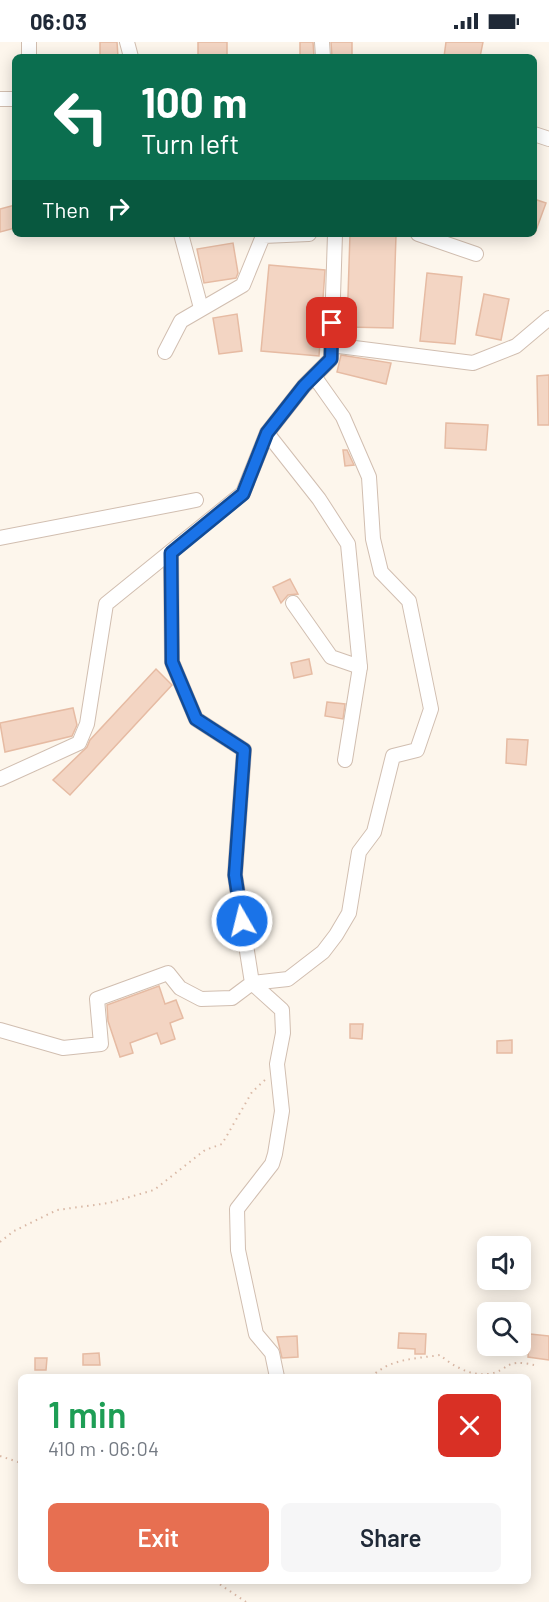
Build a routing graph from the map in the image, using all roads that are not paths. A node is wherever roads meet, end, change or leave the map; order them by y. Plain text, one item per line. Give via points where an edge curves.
1 (182, 237) edge
2 (263, 237) edge
3 (335, 237) edge
4 (427, 237) edge
5 (476, 254) dead end
6 (201, 308) junction
7 (549, 318) edge
8 (331, 345) junction
9 (165, 351) dead end
10 (314, 376) junction
11 (267, 433) junction
12 (196, 500) dead end
13 (0, 538) edge
14 (171, 553) junction
15 (293, 603) dead end
16 (360, 667) junction
17 (345, 760) dead end
18 (0, 779) edge
19 (252, 983) junction
20 (0, 1030) edge
21 (276, 1374) edge

1 - 6 street
2 - 6 street via 243,285
3 - 8 street
4 - 5 street
6 - 9 street via 181,321
7 - 8 street via 516,346 473,363
8 - 10 street via 331,359
10 - 11 street
10 - 19 street via 343,417 369,477 373,539 381,572 409,601 431,709 417,750 393,756 374,832 359,852 348,913 336,934 323,952 288,979
11 - 14 street via 243,494
11 - 16 street via 319,499 348,544
12 - 13 street
14 - 18 street via 106,604 87,724 79,743
14 - 19 street via 172,662 196,719 244,750 235,875
15 - 16 street via 331,657
16 - 17 street
19 - 20 street via 232,998 201,999 180,988 168,973 126,987 97,999 101,1044 63,1048
19 - 21 street via 282,1010 283,1033 277,1064 282,1111 272,1164 237,1209 238,1250 256,1334 272,1353

